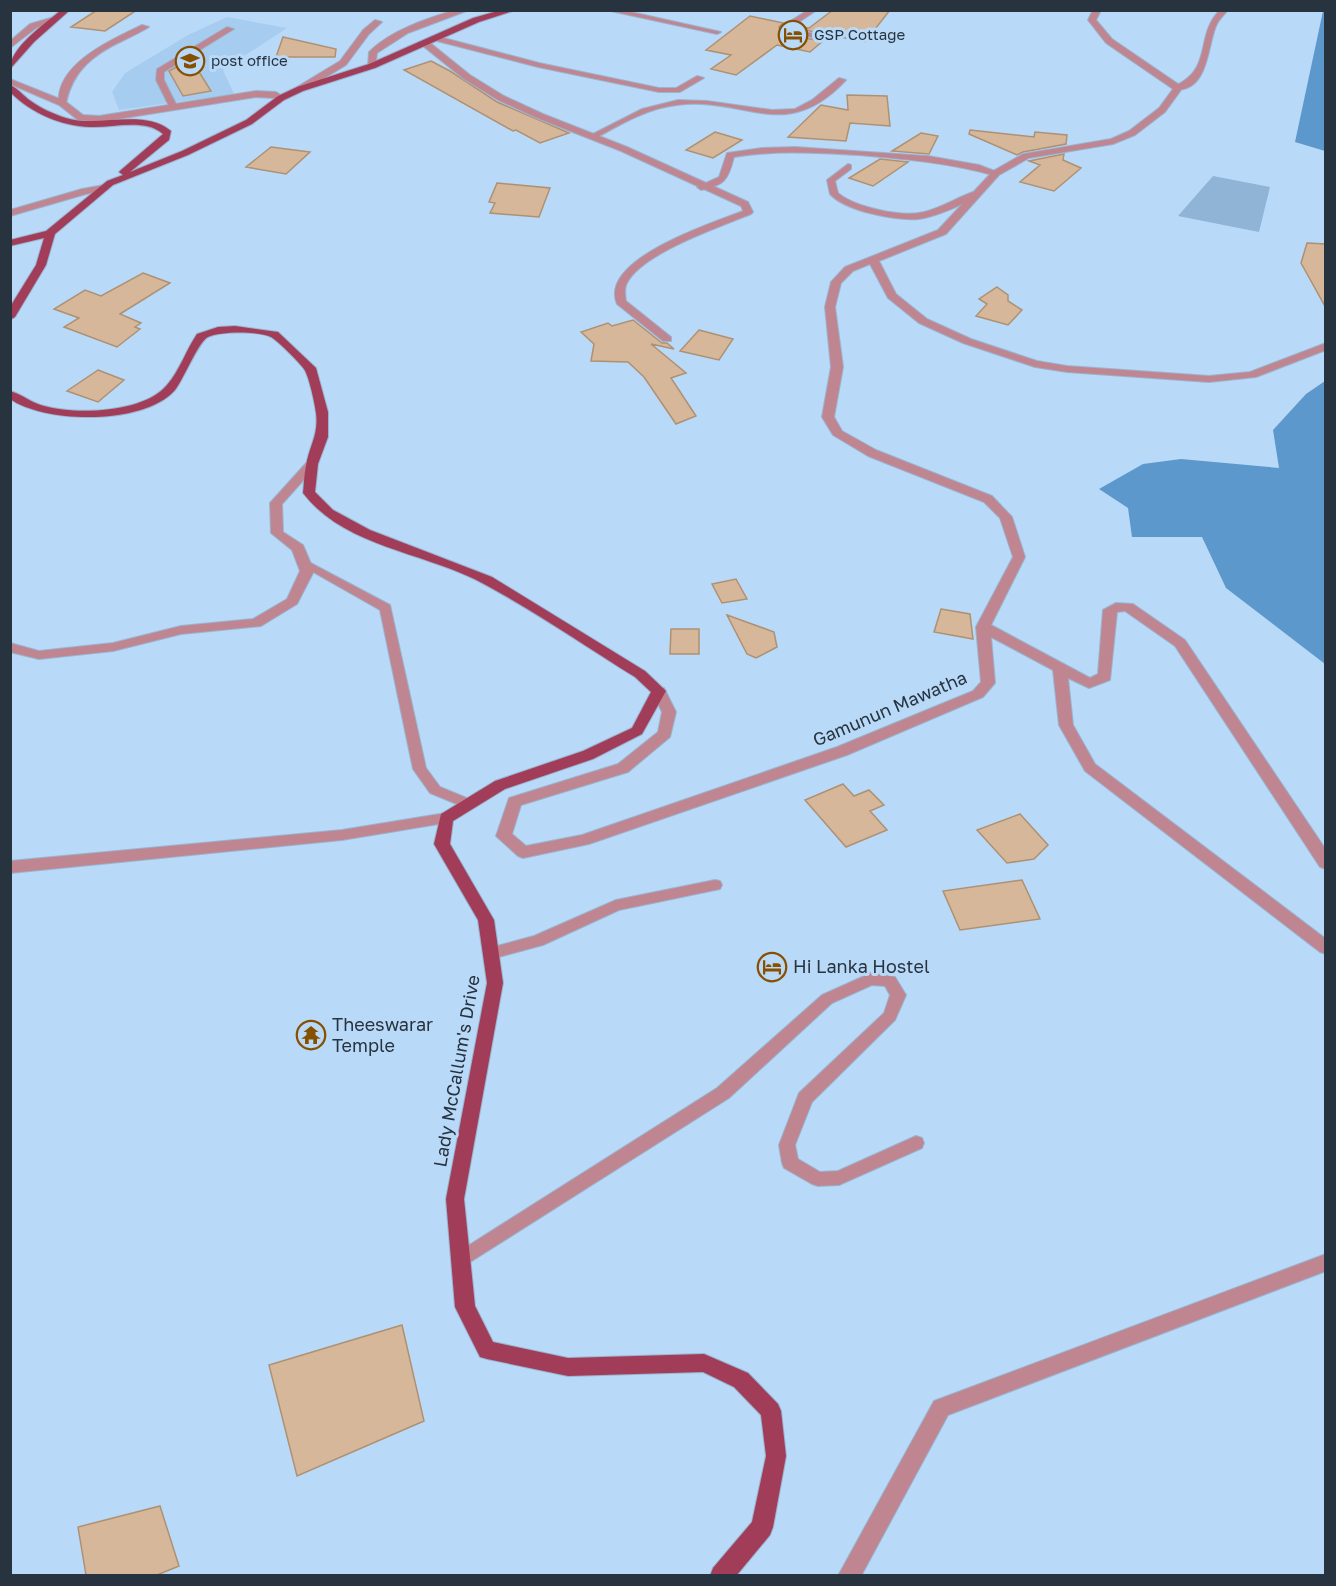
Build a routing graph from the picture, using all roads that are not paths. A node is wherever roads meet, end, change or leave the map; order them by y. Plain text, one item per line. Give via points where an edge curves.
1 (66, 10) edge
2 (465, 10) edge
3 (512, 10) edge
4 (609, 10) edge
5 (814, 10) edge
6 (1097, 10) edge
7 (1225, 10) edge
8 (54, 19) junction
9 (378, 22) dead end
10 (145, 27) dead end
11 (230, 29) dead end
12 (717, 32) dead end
13 (812, 36) dead end
14 (436, 38) junction
15 (426, 44) junction
16 (10, 46) edge
17 (372, 66) junction
18 (10, 67) edge
19 (700, 78) dead end
20 (842, 80) dead end
21 (10, 81) edge
22 (10, 87) edge
23 (1178, 88) junction
24 (300, 89) junction
25 (280, 98) junction
26 (62, 103) junction
27 (173, 106) junction
28 (593, 136) junction
29 (848, 167) dead end
30 (996, 172) junction
31 (107, 185) junction
32 (701, 187) junction
33 (975, 194) junction
34 (10, 213) edge
35 (50, 233) junction
36 (46, 250) junction
37 (873, 260) junction
38 (10, 317) edge
39 (666, 339) dead end
40 (1326, 346) edge
41 (10, 394) edge
42 (312, 464) junction
43 (303, 562) junction
44 (983, 627) junction
45 (10, 647) edge
46 (1060, 669) junction
47 (659, 691) junction
48 (469, 804) junction
49 (446, 818) junction
50 (1326, 863) edge
51 (10, 867) edge
52 (715, 885) dead end
53 (1326, 948) edge
54 (491, 953) junction
55 (916, 1143) dead end
56 (461, 1258) junction
57 (1326, 1262) edge
58 (721, 1575) edge
59 (849, 1575) edge

1 - 8 main road
2 - 17 street via 424,22 382,45 373,52
3 - 14 main road via 476,20
4 - 12 lane
5 - 13 lane via 783,29
6 - 23 street via 1092,20 1109,41
7 - 23 lane via 1214,20 1202,71 1188,86
8 - 16 street via 33,26
8 - 18 main road
9 - 24 street via 343,63
10 - 26 lane via 110,43 72,72 63,87
11 - 27 lane via 160,71 160,80
14 - 15 main road
14 - 19 lane via 538,65 659,90 676,90
15 - 17 main road
15 - 28 street via 451,66 513,104
17 - 24 main road
20 - 28 lane via 795,112 767,112 713,102 677,102 639,112
21 - 26 street
22 - 31 main road via 41,111 61,120 98,125 148,124 165,129 166,138
23 - 30 street via 1162,110 1132,134 1026,156
24 - 25 main road
25 - 27 street via 276,94 256,94
25 - 31 main road via 249,122
26 - 27 street via 81,118 99,119
28 - 32 street via 668,168
29 - 33 lane via 831,180 833,192 866,208 920,216
30 - 32 lane via 916,156 759,149 730,154 723,181
30 - 33 street
31 - 34 street
31 - 35 main road
32 - 39 street via 746,204 748,212 637,263 620,285 621,302
33 - 37 street via 942,232
35 - 36 main road
35 - 36 main road via 10,243
36 - 38 main road
37 - 40 street via 892,296 923,321 1035,364 1209,379 1252,375
37 - 44 street via 849,269 836,282 830,307 837,367 828,417 837,433 872,453 988,499 1006,517 1019,557
41 - 42 main road via 27,405 64,414 116,412 169,390 201,336 235,329 274,334 310,368 322,412 322,437
42 - 43 street via 276,503 277,533 298,548
42 - 47 main road via 309,493 329,513 366,533 487,580 640,674
43 - 45 street via 307,571 292,601 256,623 181,630 113,647 39,655
43 - 48 lane via 386,608 420,768 435,790
44 - 46 street
44 - 47 street, Gamunun Mawatha via 988,683 978,694 842,751 584,840 523,852 504,836 514,802 623,768 665,734 669,712
46 - 50 street via 1089,683 1105,678 1110,610 1116,607 1128,608 1180,643
46 - 53 street via 1066,725 1090,767
47 - 48 main road via 637,731 588,755 500,785
48 - 49 main road
49 - 51 street via 342,835
49 - 54 main road, Lady McCallum's Drive via 442,844 486,920
52 - 54 lane via 616,905 538,941
54 - 56 main road, Lady McCallum's Drive via 495,983 454,1199
55 - 56 lane via 839,1178 818,1179 790,1163 787,1145 805,1098 890,1016 898,995 890,981 871,979 827,999 723,1093
56 - 58 main road, Lady McCallum's Drive via 465,1307 487,1350 568,1367 704,1363 741,1380 771,1411 776,1456 762,1527
57 - 59 street via 941,1408

